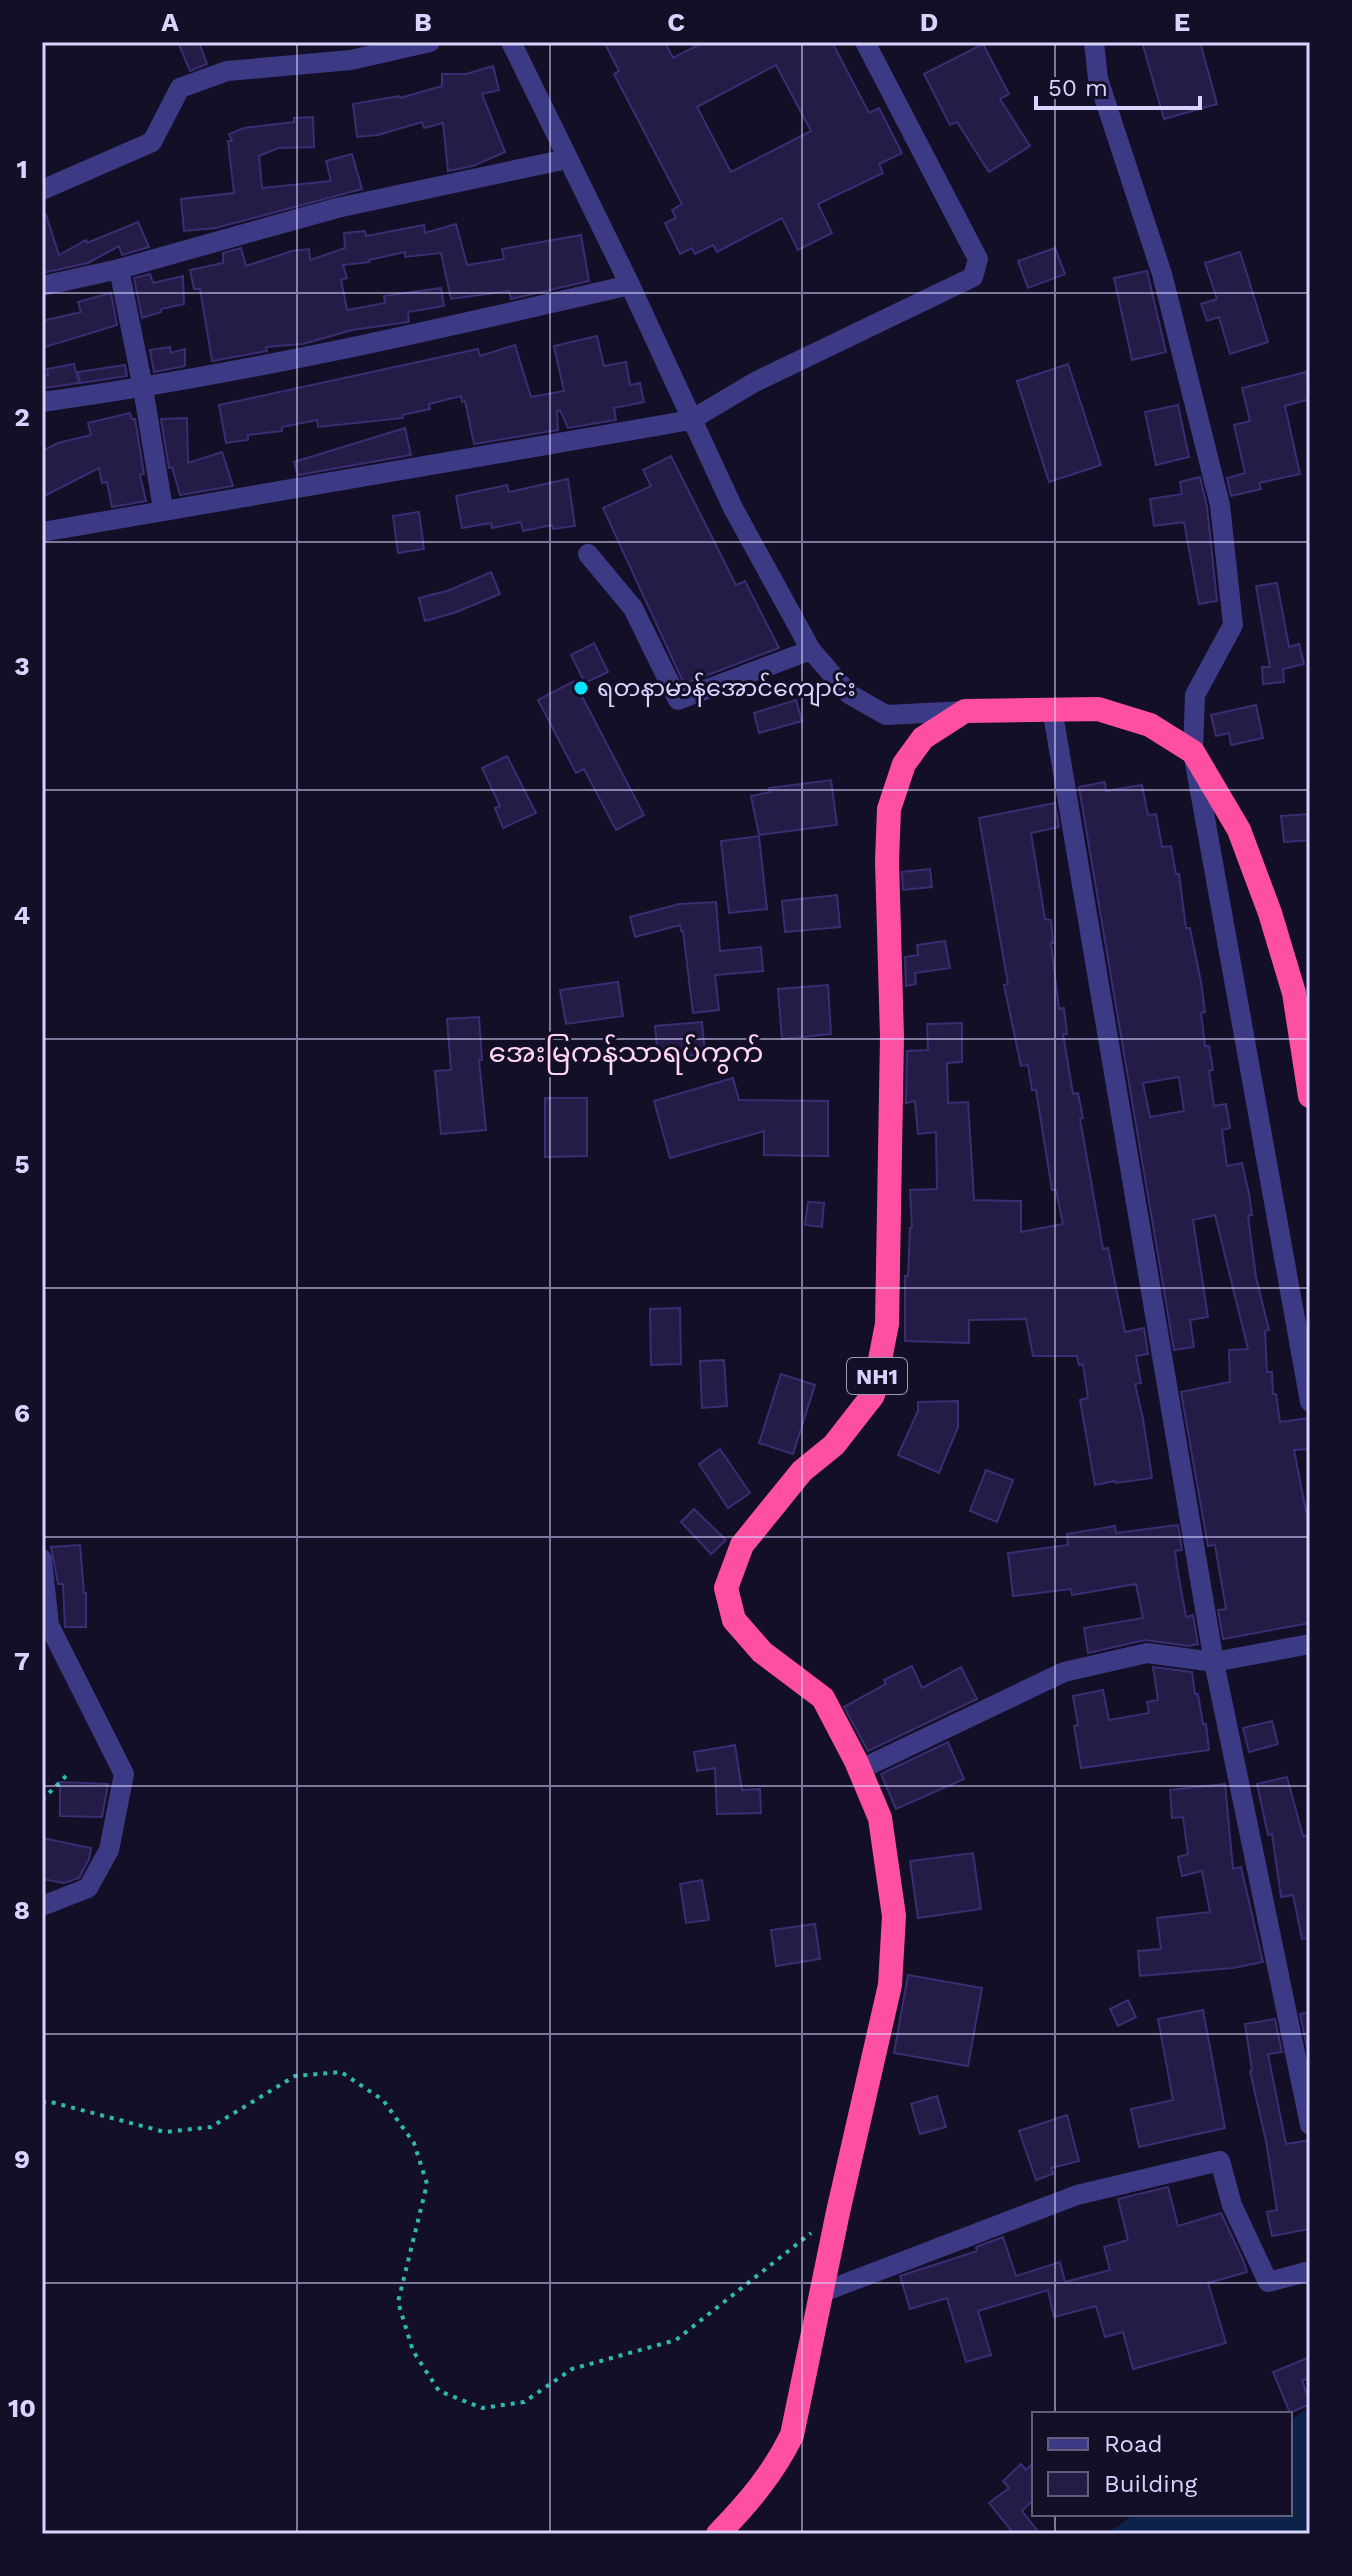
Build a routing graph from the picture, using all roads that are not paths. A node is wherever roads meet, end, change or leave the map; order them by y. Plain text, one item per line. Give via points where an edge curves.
1 (430, 42) edge
2 (511, 42) edge
3 (865, 42) edge
4 (1094, 42) edge
5 (349, 51) edge
6 (567, 159) junction
7 (42, 190) edge
8 (119, 269) junction
9 (630, 285) junction
10 (42, 286) edge
11 (143, 388) junction
12 (42, 402) edge
13 (691, 420) junction
14 (163, 509) junction
15 (42, 532) edge
16 (588, 554) dead end
17 (811, 650) junction
18 (1052, 708) junction
19 (965, 711) junction
20 (1193, 752) junction
21 (1310, 1096) edge
22 (1310, 1402) edge
23 (42, 1559) edge
24 (1310, 1644) edge
25 (1214, 1662) junction
26 (859, 1770) junction
27 (42, 1906) edge
28 (1310, 2125) edge
29 (1310, 2271) edge
30 (823, 2292) junction
31 (718, 2534) edge

1 - 5 street
2 - 6 street
3 - 13 street via 978,259 973,277 755,382
4 - 20 street via 1098,79 1162,274 1220,505 1233,625 1195,695
5 - 7 street via 227,71 180,88 152,142
6 - 8 street via 337,208
6 - 9 street
8 - 10 street
8 - 11 street
9 - 11 street via 401,338
9 - 13 street
11 - 12 street
11 - 14 street
13 - 14 street
13 - 17 street
14 - 15 street
16 - 17 street via 633,608 678,700
17 - 19 street via 849,694 886,715
18 - 19 highway
18 - 20 highway via 1098,709 1150,725
18 - 25 street
19 - 26 highway, NH1 via 923,738 904,764 889,809 887,1324 873,1395 742,1545 726,1588 734,1620 752,1642 823,1698
20 - 21 highway via 1239,830 1270,913 1294,993
20 - 22 street
23 - 27 street via 49,1625 124,1774 109,1850 88,1888
24 - 25 street
25 - 26 street via 1147,1653 1064,1672
25 - 28 street
26 - 30 highway, NH1 via 880,1818 894,1916 890,1985
29 - 30 street via 1268,2282 1232,2205 1220,2161 1077,2195
30 - 31 highway, NH1 via 792,2435 755,2496

